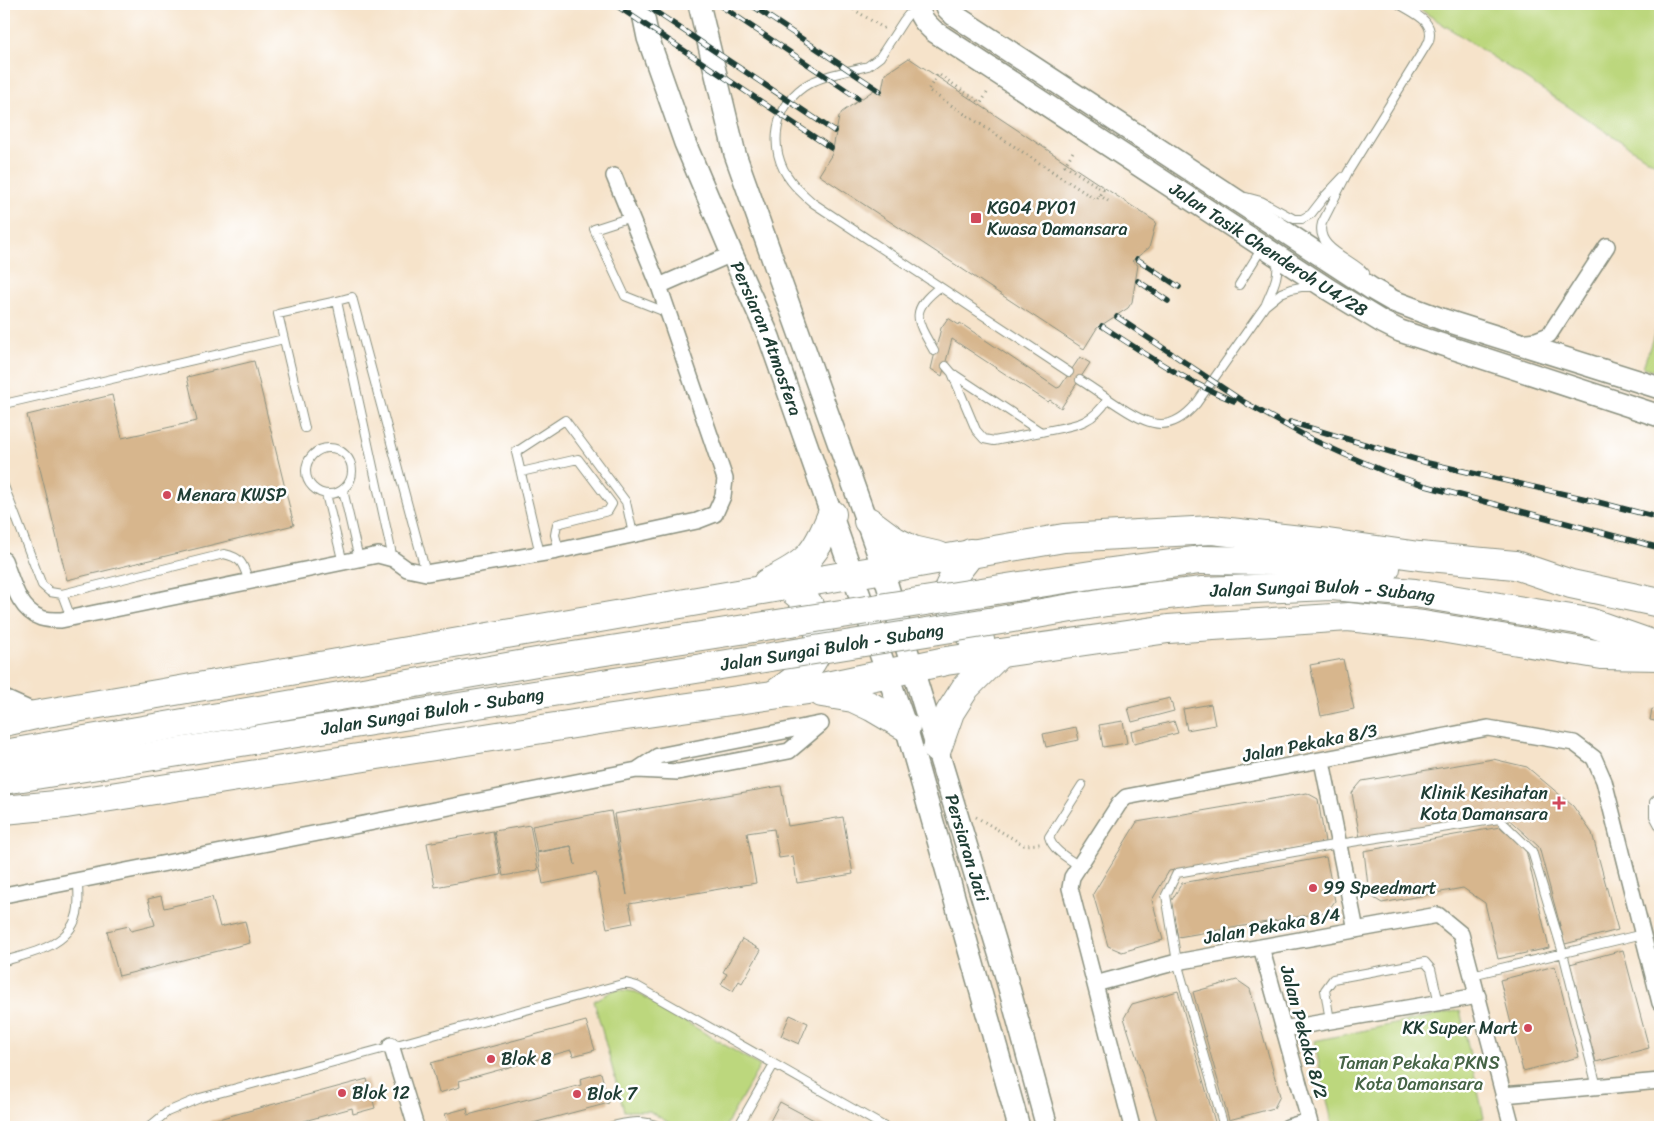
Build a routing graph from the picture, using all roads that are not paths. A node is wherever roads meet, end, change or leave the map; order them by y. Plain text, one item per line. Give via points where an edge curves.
1 (641, 4) edge
2 (699, 4) edge
3 (939, 4) edge
4 (946, 4) edge
5 (1399, 4) edge
6 (918, 7) edge
7 (1348, 172) junction
8 (614, 176) dead end
9 (1232, 197) junction
10 (631, 217) junction
11 (1607, 246) dead end
12 (1267, 250) junction
13 (732, 254) junction
14 (1239, 285) dead end
15 (659, 286) junction
16 (940, 287) junction
17 (1372, 289) junction
18 (1331, 291) junction
19 (337, 301) junction
20 (1265, 306) junction
21 (668, 313) junction
22 (1548, 335) junction
23 (284, 339) junction
24 (1516, 343) junction
25 (934, 351) dead end
26 (1566, 359) junction
27 (946, 366) dead end
28 (1069, 372) dead end
29 (952, 373) junction
30 (1080, 380) dead end
31 (1660, 388) edge
32 (1108, 399) junction
33 (4, 404) edge
34 (1660, 416) edge
35 (305, 428) dead end
36 (1041, 432) junction
37 (521, 472) junction
38 (4, 486) edge
39 (343, 490) junction
40 (326, 494) junction
41 (832, 514) junction
42 (868, 521) junction
43 (633, 534) junction
44 (559, 550) junction
45 (540, 554) junction
46 (959, 556) junction
47 (359, 559) junction
48 (392, 559) junction
49 (4, 560) edge
50 (343, 562) junction
51 (882, 569) junction
52 (426, 573) junction
53 (854, 575) junction
54 (250, 582) junction
55 (1572, 584) junction
56 (788, 586) junction
57 (62, 594) junction
58 (746, 594) junction
59 (1660, 604) edge
60 (71, 618) junction
61 (1660, 647) edge
62 (1000, 653) junction
63 (1660, 656) edge
64 (900, 671) junction
65 (808, 690) junction
66 (773, 696) junction
67 (4, 701) edge
68 (35, 715) junction
69 (4, 722) edge
70 (906, 727) junction
71 (937, 749) junction
72 (4, 754) edge
73 (1322, 761) junction
74 (638, 770) junction
75 (4, 780) edge
76 (1082, 786) dead end
77 (1660, 796) edge
78 (4, 810) edge
79 (1660, 827) edge
80 (1339, 844) junction
81 (1079, 866) junction
82 (78, 880) junction
83 (4, 895) edge
84 (1356, 930) junction
85 (1643, 934) junction
86 (1261, 947) junction
87 (1563, 953) junction
88 (4, 961) edge
89 (1177, 962) junction
90 (1472, 975) junction
91 (1095, 984) junction
92 (1478, 996) junction
93 (1438, 1003) junction
94 (1660, 1003) edge
95 (1330, 1021) junction
96 (1284, 1029) junction
97 (391, 1045) junction
98 (774, 1064) junction
99 (1660, 1081) edge
100 (1597, 1087) junction
101 (1503, 1096) junction
102 (1310, 1124) edge
103 (149, 1127) edge
104 (416, 1127) edge
105 (609, 1127) edge
106 (660, 1127) edge
107 (738, 1127) edge
108 (885, 1127) edge
109 (1019, 1127) edge
110 (1047, 1127) edge
111 (1132, 1127) edge
112 (1224, 1127) edge
113 (1288, 1127) edge
114 (1512, 1127) edge

1 - 13 main road, Persiaran Atmosfera via 648,38 685,143
2 - 42 main road, Persiaran Atmosfera via 735,154
3 - 6 main road
4 - 9 main road, Jalan Tasik Chenderoh U4/28 via 954,15
5 - 7 lane via 1430,27 1429,41
6 - 12 main road, Jalan Tasik Chenderoh U4/28 via 922,18 935,32
6 - 16 lane via 908,16 880,57 868,66 820,79 797,93 786,104 776,134 782,168 790,181 813,203
7 - 9 lane via 1302,220 1249,197
7 - 17 lane via 1320,231 1331,248 1364,271
8 - 10 street
9 - 17 main road, Jalan Tasik Chenderoh U4/28
10 - 15 street
10 - 21 lane via 594,230 625,296
11 - 22 street
12 - 14 lane
12 - 18 main road, Jalan Tasik Chenderoh U4/28
12 - 20 lane via 1278,268
13 - 15 street
13 - 41 main road, Persiaran Atmosfera via 769,337
15 - 21 street
16 - 25 lane via 925,299 918,318
16 - 28 lane
17 - 24 main road, Jalan Tasik Chenderoh U4/28 via 1393,301
18 - 20 lane via 1311,287 1290,290
18 - 34 main road, Jalan Tasik Chenderoh U4/28 via 1400,330
19 - 23 lane via 278,314
19 - 48 lane
19 - 52 lane via 352,297
20 - 32 lane via 1196,404 1179,419 1165,424 1148,422
21 - 43 street via 725,479 723,496 715,514 697,521
22 - 24 street
22 - 26 street
23 - 33 lane
23 - 35 lane
24 - 26 main road, Jalan Tasik Chenderoh U4/28
26 - 31 main road, Jalan Tasik Chenderoh U4/28
27 - 29 lane
29 - 36 lane
29 - 36 lane via 976,430 984,438 994,441
30 - 32 lane
32 - 36 lane via 1087,421
37 - 43 lane via 516,452 565,420 626,502
37 - 44 lane via 578,459 612,504 608,512 556,524
37 - 45 lane
38 - 57 lane via 42,585 50,592
39 - 40 lane
39 - 40 lane via 352,477 350,461 340,450 324,448 311,457 306,472 312,486
39 - 47 lane
40 - 50 lane
41 - 53 main road, Persiaran Atmosfera
41 - 58 highway via 822,540 806,561
42 - 46 highway via 913,550
42 - 51 main road, Persiaran Atmosfera
43 - 44 street
44 - 45 street
45 - 52 street
46 - 51 highway, Jalan Sungai Buloh - Subang
46 - 55 highway, Jalan Sungai Buloh - Subang via 1064,538 1212,530 1515,565
46 - 62 highway via 949,587 952,610 969,634
47 - 48 street via 378,555
47 - 50 street
48 - 52 street via 406,569
49 - 60 street via 21,602 30,612 42,619
50 - 54 street
51 - 53 highway, Jalan Sungai Buloh - Subang
51 - 64 main road, Persiaran Jati
53 - 56 highway, Jalan Sungai Buloh - Subang
53 - 64 main road, Persiaran Atmosfera
54 - 57 lane via 241,561 224,554
54 - 60 street
55 - 59 highway, Jalan Sungai Buloh - Subang
55 - 72 highway, Jalan Sungai Buloh - Subang, bridge via 1537,578 1288,561 1200,560 554,659
56 - 58 highway, Jalan Sungai Buloh - Subang
56 - 66 highway via 811,607 820,624 819,644 813,661
57 - 60 lane
58 - 68 highway, Jalan Sungai Buloh - Subang
61 - 75 highway, Jalan Sungai Buloh - Subang, bridge via 1589,622 1415,594 1331,586 1203,591 1106,602
62 - 63 highway, Jalan Sungai Buloh - Subang via 1168,629 1348,617 1424,625 1602,655
62 - 64 highway, Jalan Sungai Buloh - Subang
62 - 71 highway via 966,687 950,712
64 - 65 highway, Jalan Sungai Buloh - Subang
64 - 70 main road, Persiaran Jati
64 - 71 main road, Persiaran Jati
65 - 66 highway, Jalan Sungai Buloh - Subang
65 - 70 highway, Jalan Sungai Buloh - Subang via 853,698
66 - 78 highway, Jalan Sungai Buloh - Subang via 612,718 66,804
67 - 68 main road
68 - 69 highway, Jalan Sungai Buloh - Subang
70 - 109 main road, Persiaran Jati
71 - 110 main road, Persiaran Jati via 1005,973
73 - 80 street
73 - 81 street, Jalan Pekaka 8/3 via 1126,797
73 - 85 street, Jalan Pekaka 8/3 via 1488,728 1574,743 1594,758 1604,781
74 - 74 street via 678,772 789,751 821,724 658,756
74 - 82 street
76 - 81 lane via 1049,837 1058,851
77 - 79 lane via 1654,802 1654,816
80 - 84 street
80 - 87 lane via 1499,819 1532,851
80 - 89 lane via 1177,873 1166,895
81 - 91 street, Jalan Pekaka 8/3 via 1070,888
82 - 83 street
82 - 88 lane via 78,909 61,940 44,950
84 - 86 street, Jalan Pekaka 8/4
84 - 90 street, Jalan Pekaka 8/4 via 1438,915 1461,934
85 - 87 lane
85 - 94 street, Jalan Pekaka 8/3
86 - 89 street, Jalan Pekaka 8/4
86 - 96 street, Jalan Pekaka 8/2
87 - 90 lane
87 - 100 lane
89 - 91 street, Jalan Pekaka 8/4
89 - 112 lane
90 - 92 street, Jalan Pekaka 8/4
91 - 111 street, Jalan Pekaka 8/3
92 - 93 street
92 - 101 street, Jalan Pekaka 8/4
93 - 95 street
93 - 95 lane via 1431,968 1425,962 1333,979 1325,990
95 - 96 street
96 - 102 street, Jalan Pekaka 8/2
97 - 98 lane via 626,983 638,986
97 - 103 lane via 200,1098 166,1112
97 - 104 street
98 - 107 lane
98 - 108 lane
99 - 100 street
100 - 101 street
101 - 114 street, Jalan Pekaka 8/4
102 - 113 street
105 - 106 lane via 628,1122 651,1123

